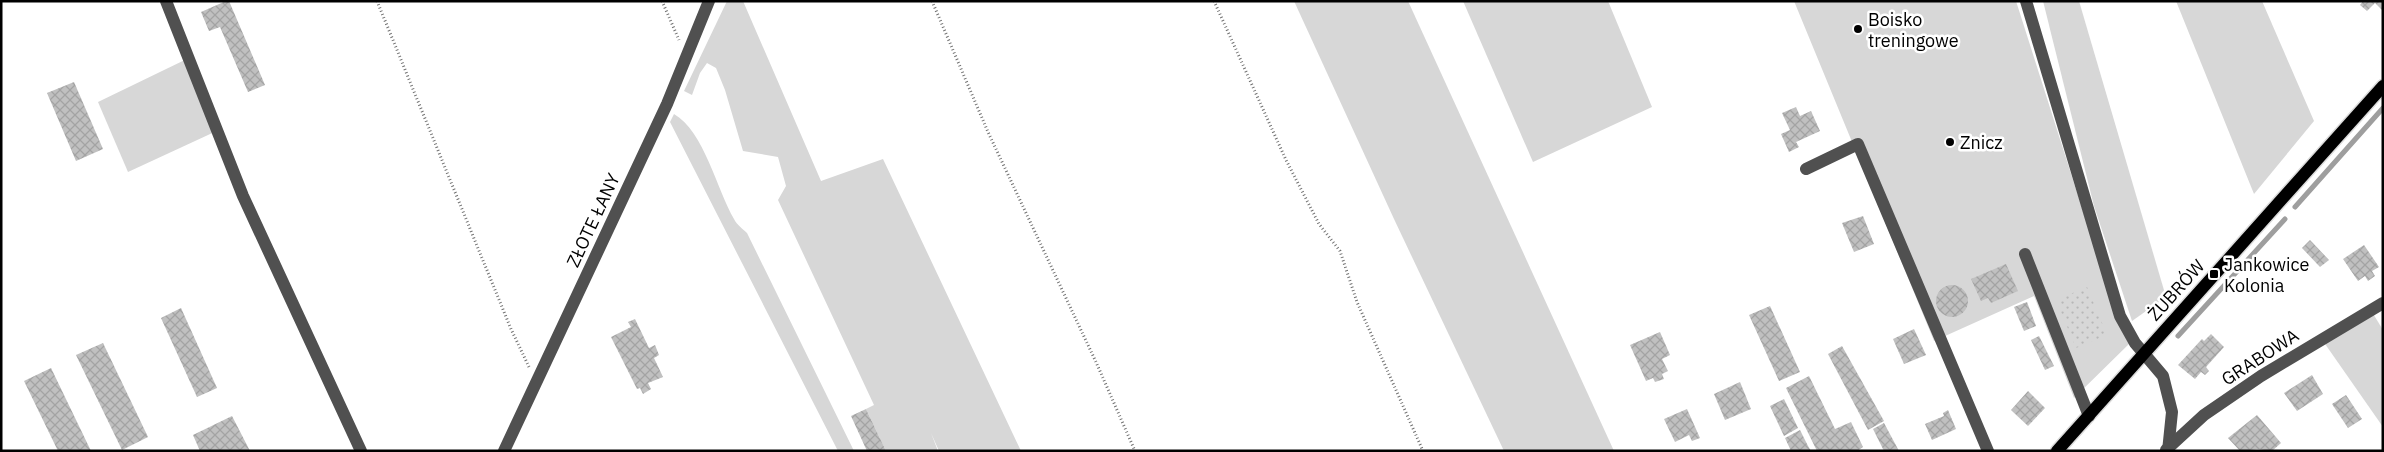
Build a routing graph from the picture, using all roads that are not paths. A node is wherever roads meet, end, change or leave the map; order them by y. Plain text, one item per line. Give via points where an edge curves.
1 (166, 1) edge
2 (709, 1) edge
3 (2026, 1) edge
4 (2383, 86) edge
5 (1806, 169) dead end
6 (2025, 254) dead end
7 (2383, 303) edge
8 (2143, 353) junction
9 (2089, 416) junction
10 (2167, 450) edge
11 (361, 451) edge
12 (504, 451) edge
13 (1988, 451) edge
14 (2057, 451) edge

1 - 11 street via 243,196
2 - 12 street, ZŁOTE ŁANY via 662,113
3 - 8 street via 2120,316
4 - 8 main road, ŻUBRÓW
5 - 13 street via 1858,144
6 - 9 street
7 - 10 street, GRABOWA via 2261,376 2204,415
8 - 9 main road, ŻUBRÓW
8 - 10 street via 2163,376 2170,396 2172,412
9 - 14 main road, ŻUBRÓW

